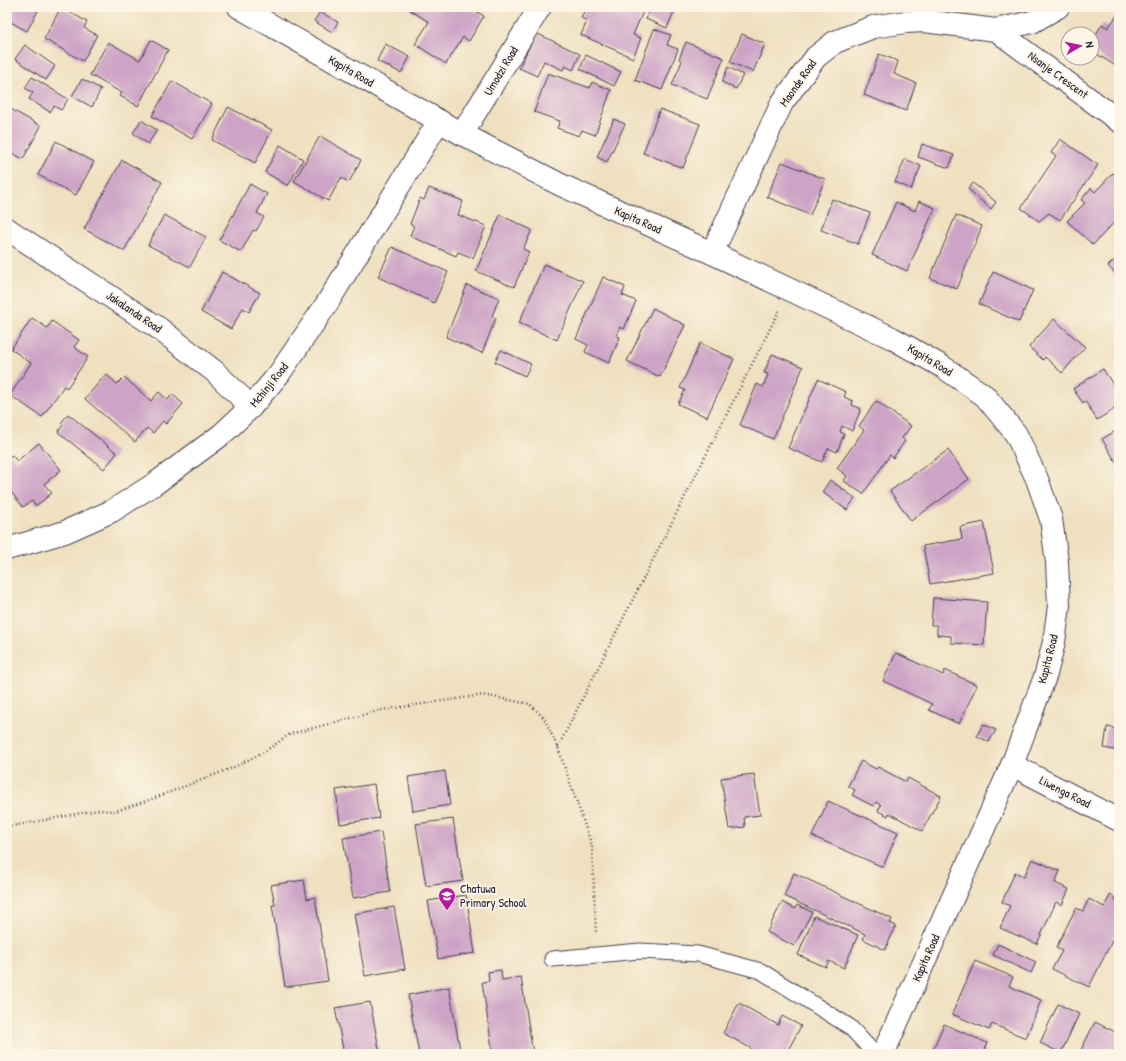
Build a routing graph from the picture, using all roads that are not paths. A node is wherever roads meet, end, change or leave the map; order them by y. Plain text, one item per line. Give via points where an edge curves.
1 (540, 7) edge
2 (1058, 7) edge
3 (248, 9) edge
4 (996, 30) junction
5 (1119, 120) edge
6 (439, 121) junction
7 (462, 134) junction
8 (7, 230) edge
9 (712, 253) junction
10 (251, 407) junction
11 (7, 549) edge
12 (1012, 765) junction
13 (1119, 820) edge
14 (552, 959) dead end
15 (875, 1054) edge
16 (883, 1054) edge

1 - 7 street, Umodzi Road
2 - 4 street, Maonde Road via 1032,22
3 - 6 street, Kapita Road
4 - 5 street, Nsanje Crescent
4 - 9 street, Maonde Road via 924,21 888,24 835,42 816,57 782,103
6 - 7 street, Kapita Road
6 - 10 street, Mchinji Road via 326,305 279,374
7 - 9 street, Kapita Road via 561,185
8 - 10 street, Jakalanda Road via 157,327 214,372
9 - 12 street, Kapita Road via 892,338 944,367 985,396 1016,434 1037,479 1051,519 1057,562 1059,606 1046,674
10 - 11 street, Mchinji Road via 221,435 156,483 112,511 65,532
12 - 13 street, Liwenga Road
12 - 16 street, Kapita Road
14 - 15 lane via 640,951 698,954 761,971 850,1027

